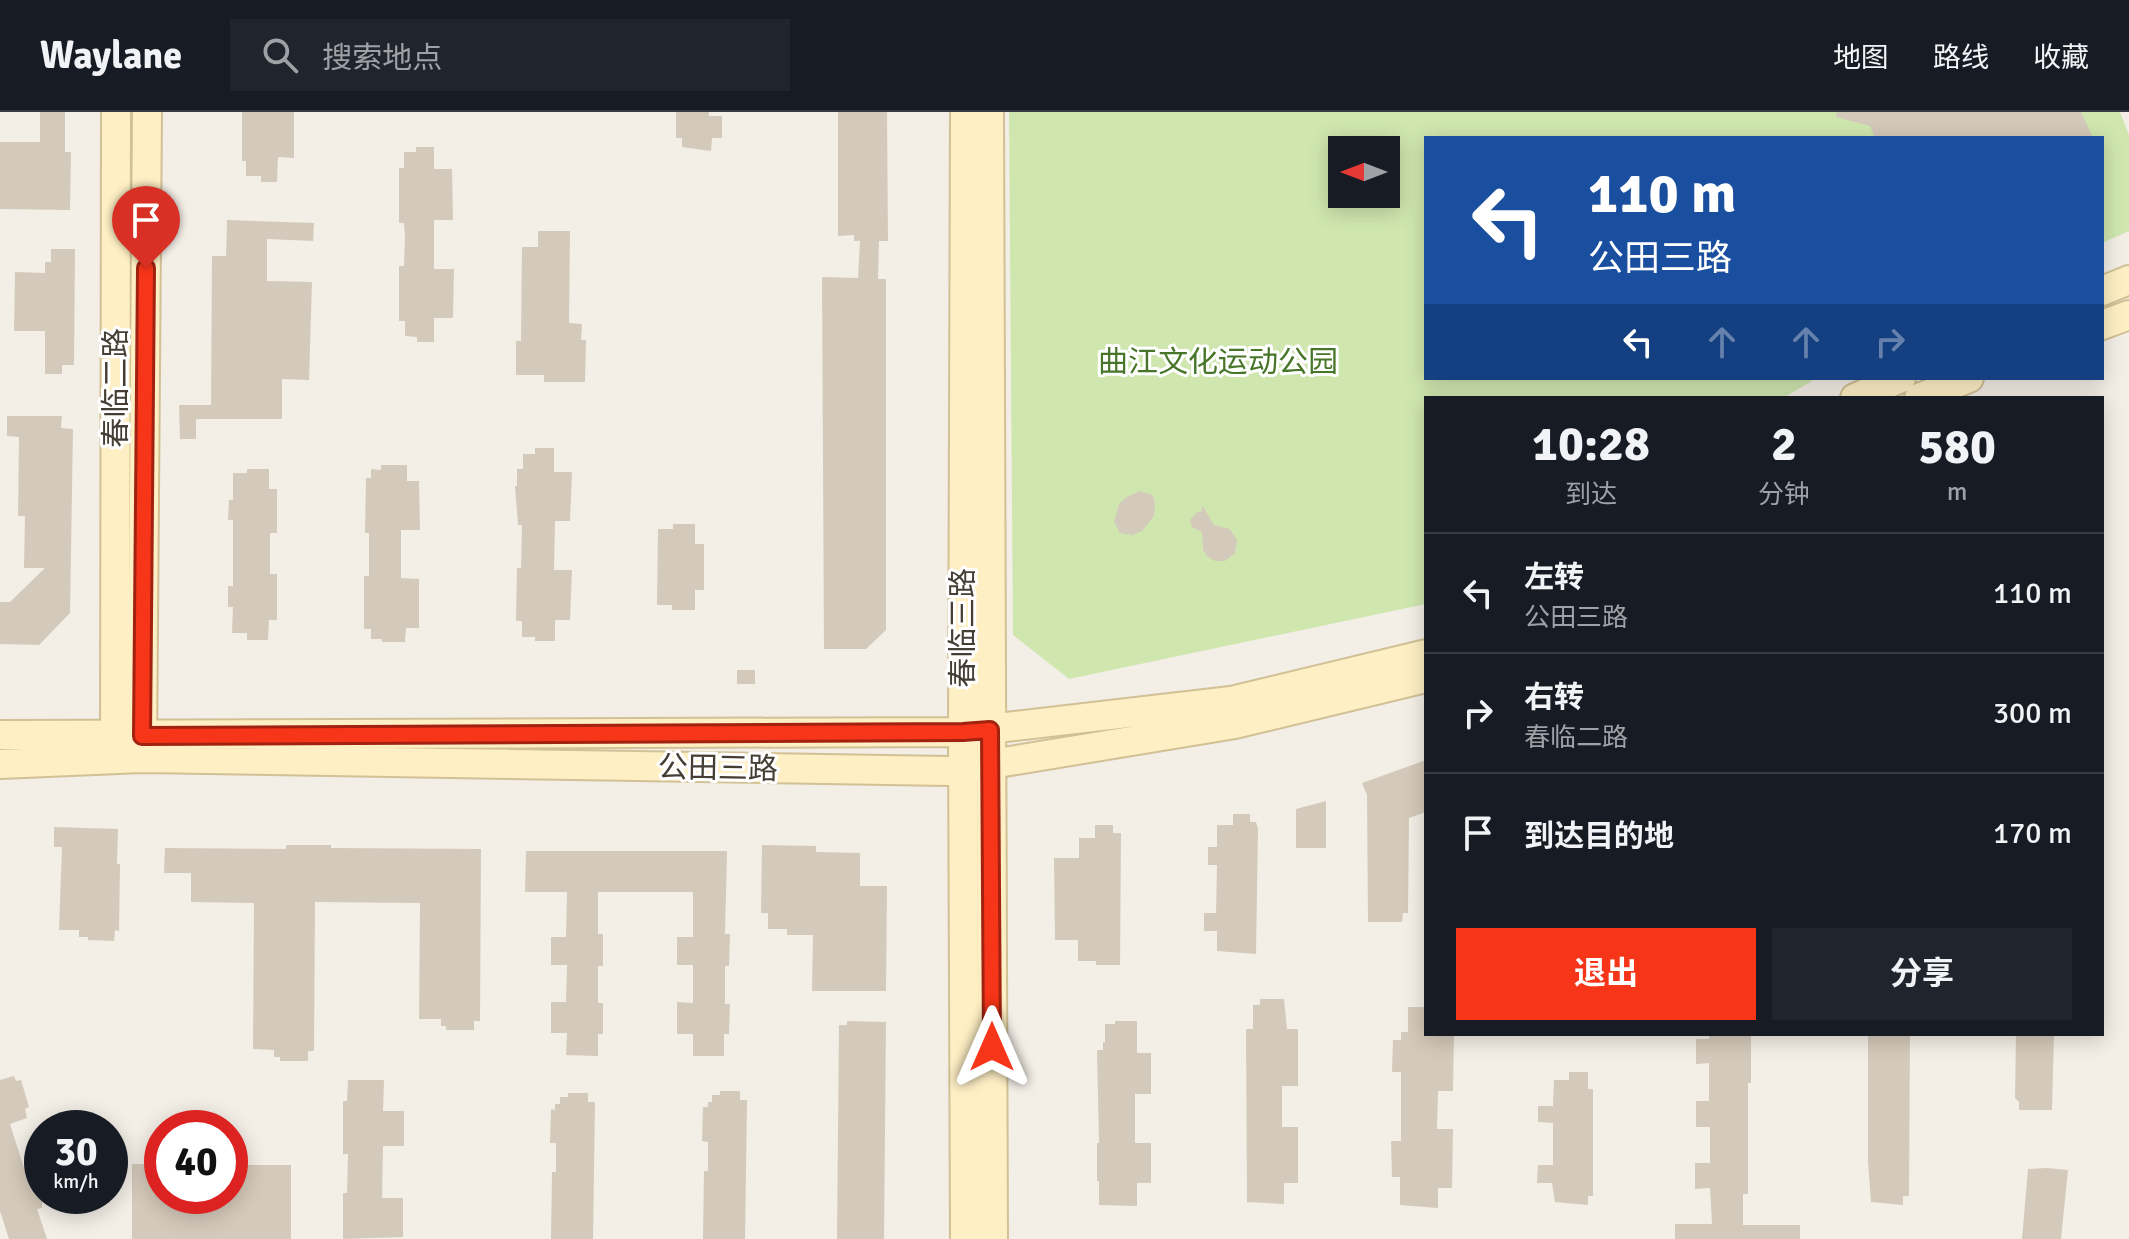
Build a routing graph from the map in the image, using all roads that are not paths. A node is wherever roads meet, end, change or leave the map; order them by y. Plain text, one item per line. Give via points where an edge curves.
1 (116, 112) edge
2 (147, 112) edge
3 (965, 112) edge
4 (989, 112) edge
5 (2129, 280) edge
6 (2104, 290) edge
7 (2129, 315) edge
8 (2104, 324) edge
9 (1896, 380) edge
10 (1964, 380) edge
11 (1860, 396) edge
12 (1924, 396) edge
13 (1424, 654) edge
14 (1424, 678) edge
15 (976, 731) junction
16 (0, 735) edge
17 (128, 747) junction
18 (0, 764) edge
19 (977, 767) junction
20 (965, 1239) edge
21 (993, 1239) edge

1 - 17 street, 春临二路
2 - 17 street, 春临二路
3 - 15 street, 春临三路
4 - 15 street, 春临三路
5 - 6 street
7 - 8 street
9 - 11 street
10 - 12 street
13 - 15 street, 公田三路 via 1231,701
14 - 19 street, 公田三路 via 1235,724
15 - 17 street, 公田三路
15 - 19 street, 春临三路
16 - 17 street, 公田三路
17 - 18 street, 公田三路
17 - 19 street, 公田三路
19 - 20 street, 春临三路
19 - 21 street, 春临三路

